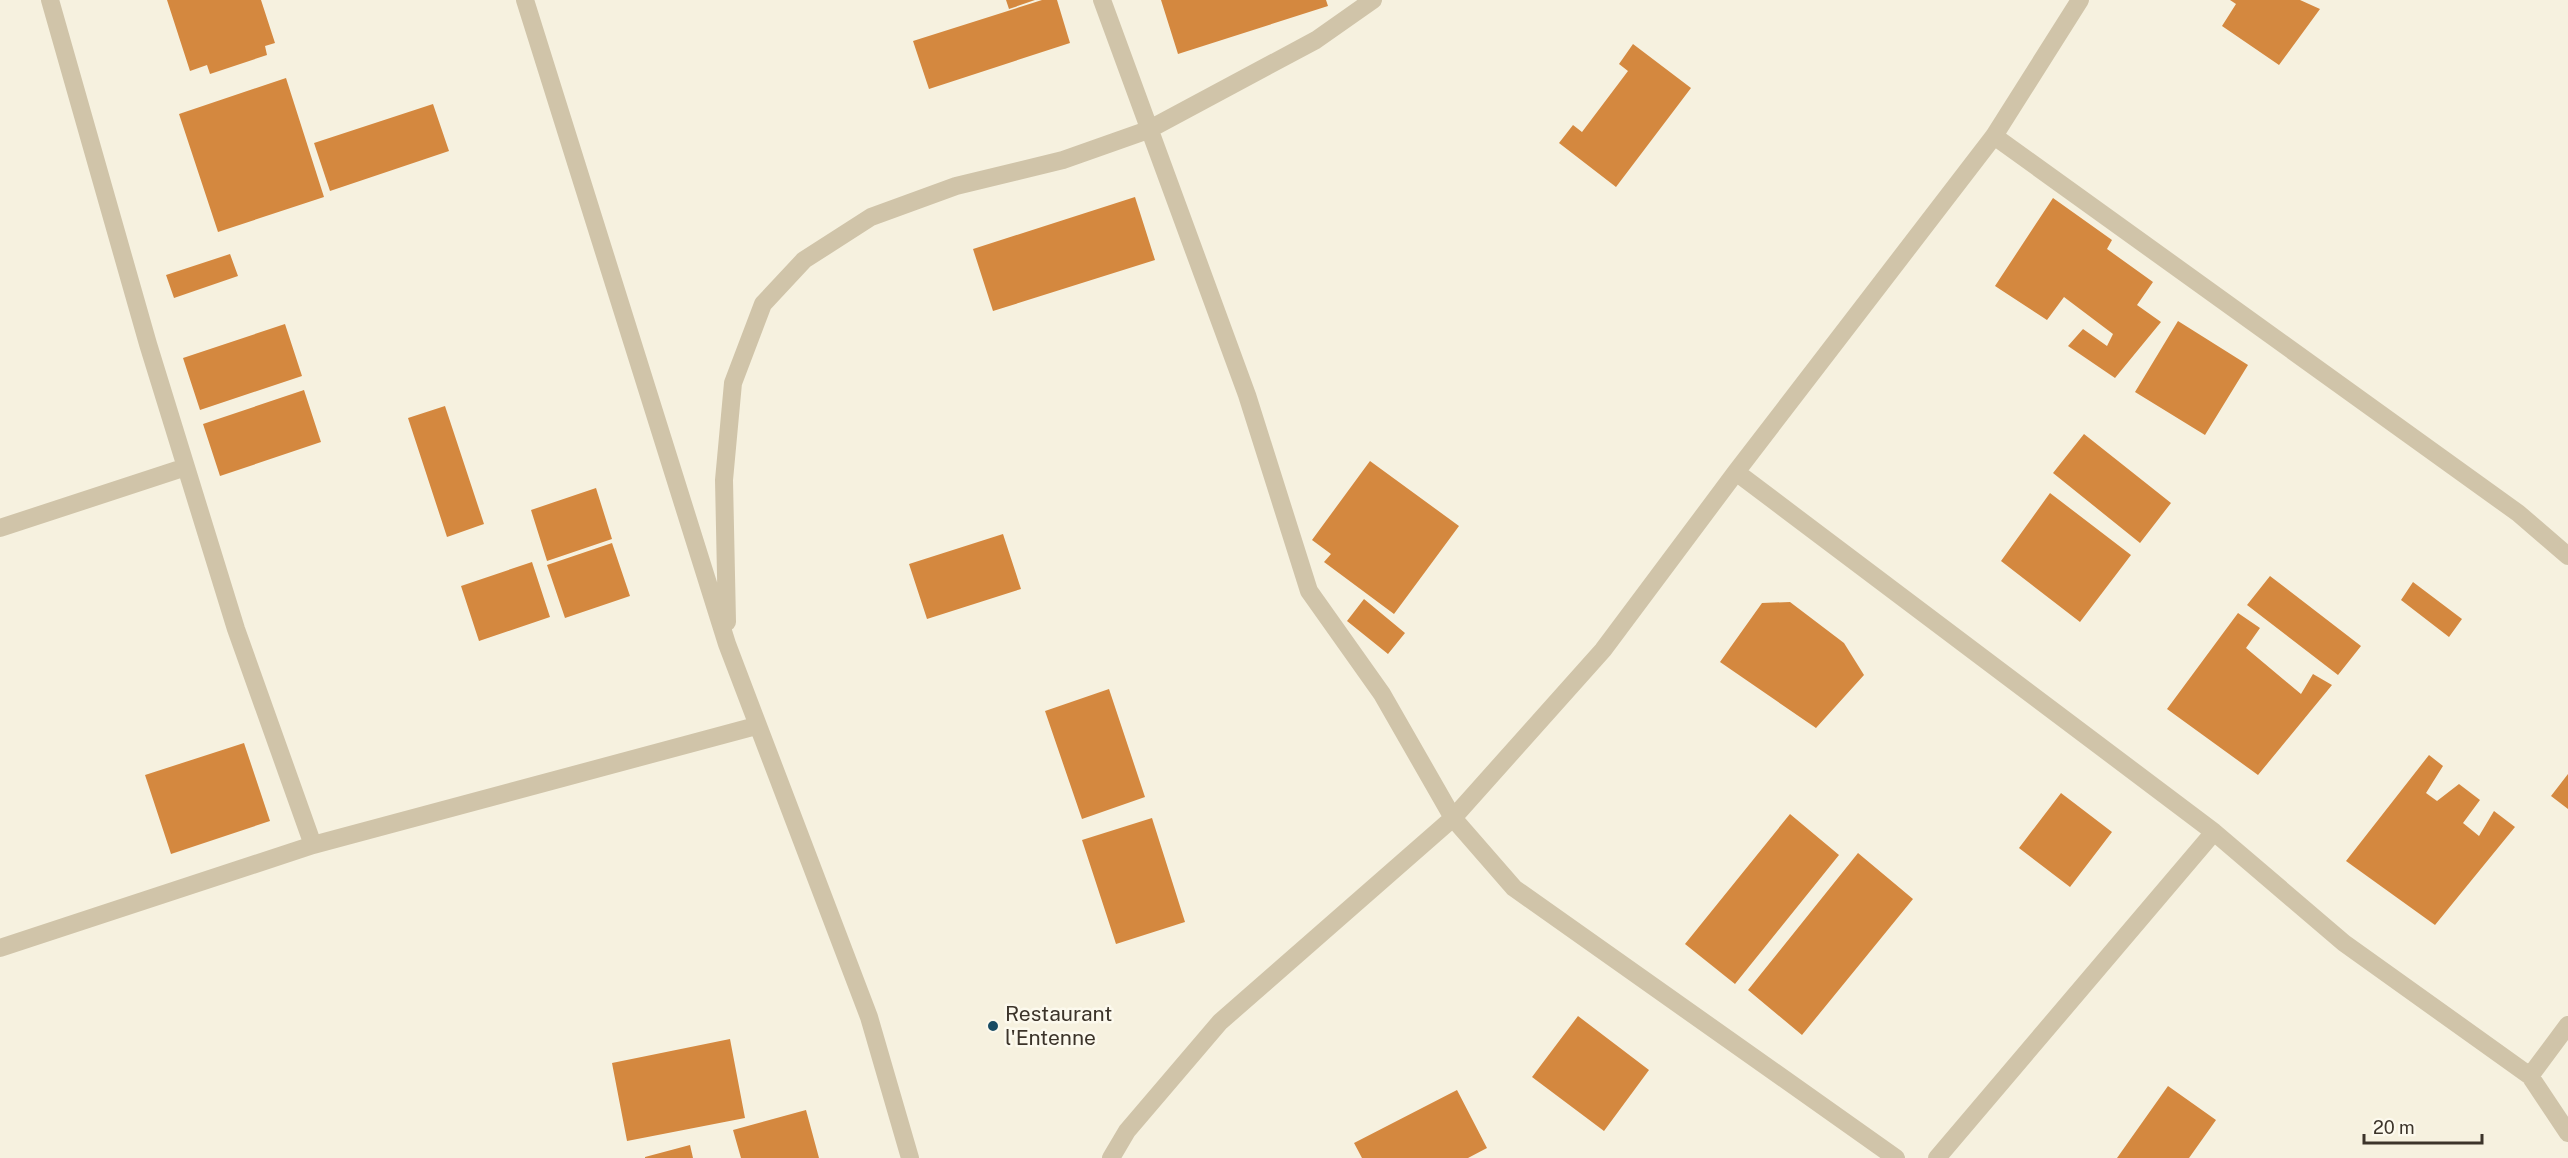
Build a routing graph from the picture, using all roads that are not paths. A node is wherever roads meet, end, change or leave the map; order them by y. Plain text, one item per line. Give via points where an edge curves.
1 (50, 0) edge
2 (525, 0) edge
3 (1102, 0) edge
4 (1373, 0) edge
5 (2080, 0) edge
6 (1148, 130) junction
7 (1994, 136) junction
8 (186, 467) junction
9 (1736, 472) junction
10 (0, 528) edge
11 (2568, 556) edge
12 (728, 644) junction
13 (756, 726) junction
14 (1453, 818) junction
15 (2214, 832) junction
16 (313, 845) junction
17 (0, 948) edge
18 (2568, 1025) edge
19 (2530, 1076) junction
20 (2568, 1133) edge
21 (910, 1158) edge
22 (1111, 1158) edge
23 (1896, 1158) edge
24 (1937, 1158) edge

1 - 8 street
2 - 12 street
3 - 6 street
4 - 6 street via 1316,40
5 - 7 street
6 - 12 street via 1063,160 956,186 871,217 804,260 763,304 733,383 724,480
6 - 14 street via 1247,395 1309,591 1382,694
7 - 9 street
7 - 11 street via 2518,513
8 - 10 street
8 - 16 street via 236,629
9 - 14 street via 1604,650
9 - 15 street
12 - 13 street
13 - 16 street
13 - 21 street via 869,1017
14 - 22 street via 1220,1022 1127,1131
14 - 23 street via 1514,888
15 - 19 street via 2344,943
15 - 24 street
16 - 17 street
18 - 19 street
19 - 20 street

